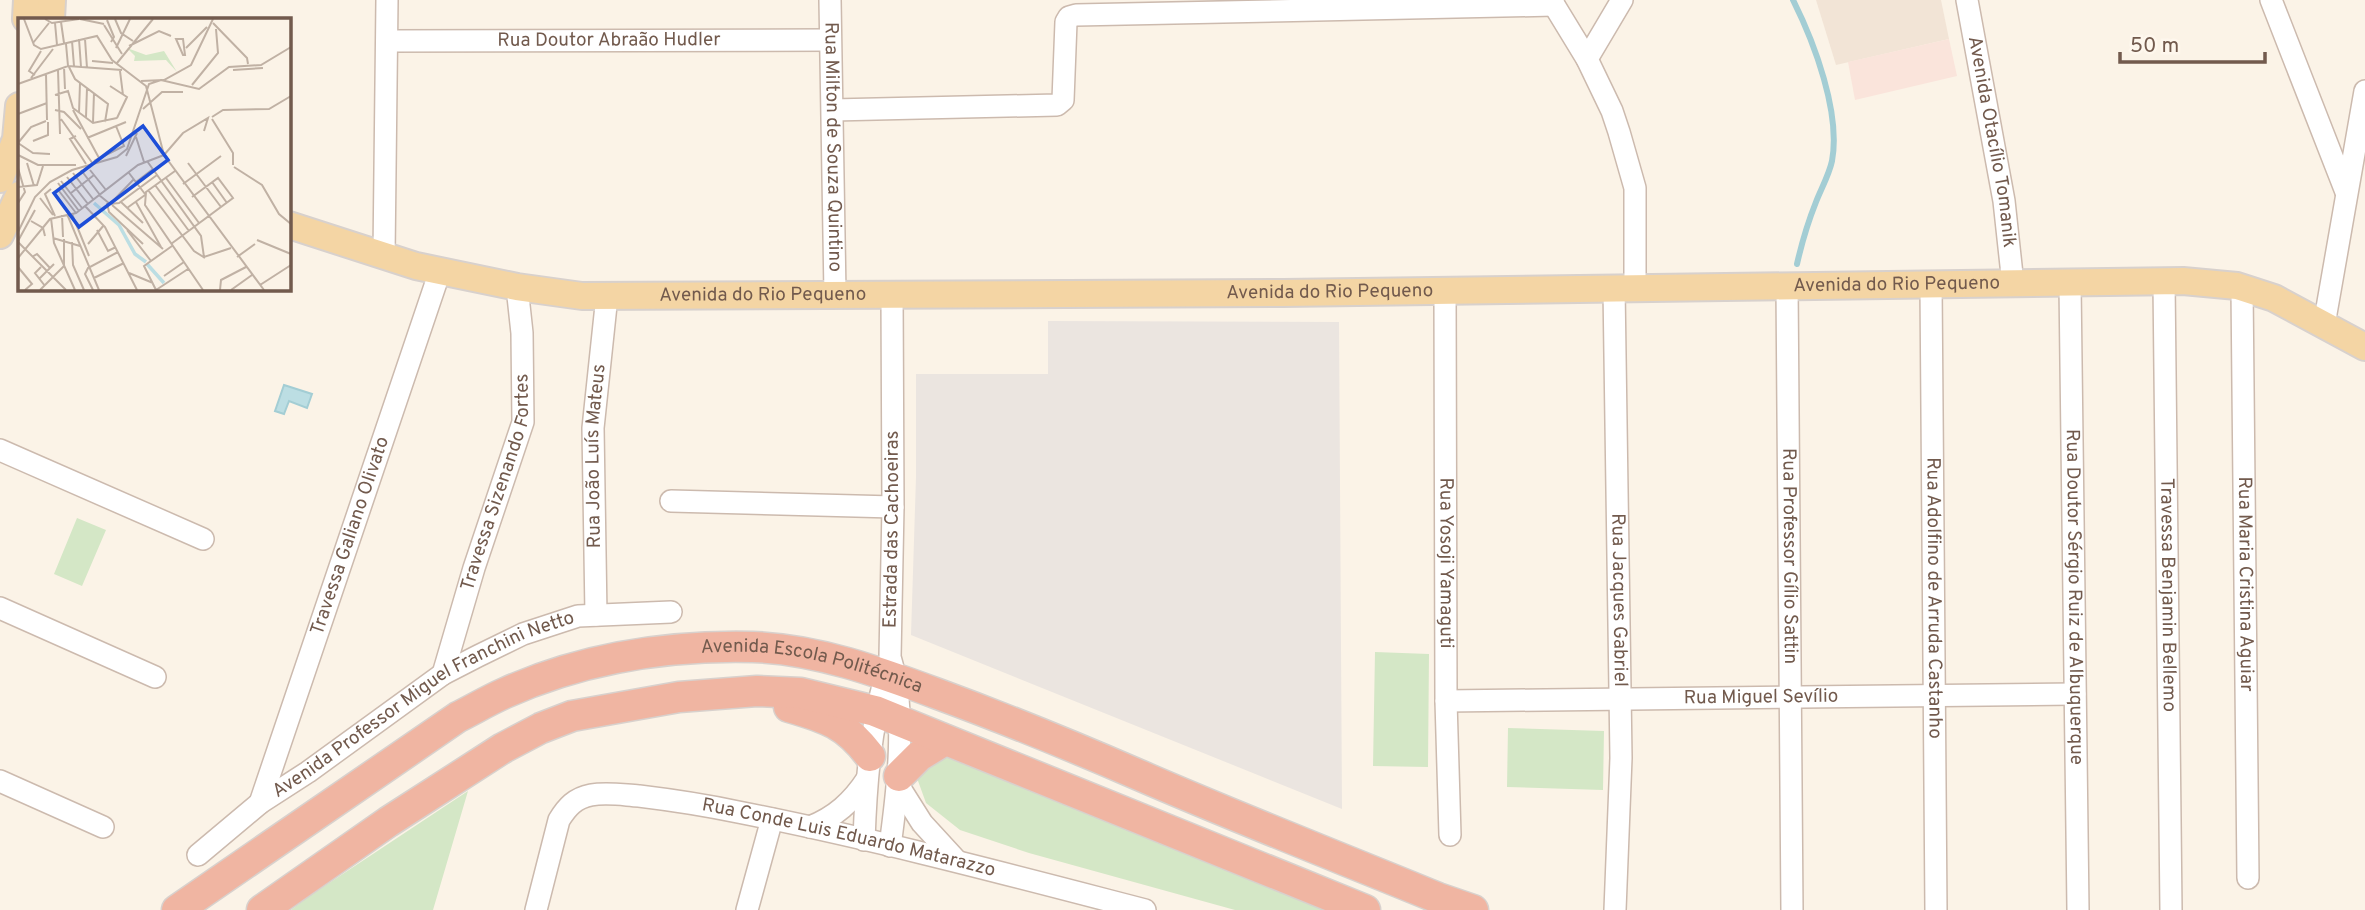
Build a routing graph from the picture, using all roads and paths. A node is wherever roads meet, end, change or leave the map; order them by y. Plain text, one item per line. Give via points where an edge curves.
1 (27, 0) edge
2 (51, 0) edge
3 (387, 0) edge
4 (831, 0) edge
5 (1622, 0) edge
6 (1967, 0) edge
7 (2271, 0) edge
8 (1553, 3) edge
9 (26, 18) edge
10 (51, 18) edge
11 (830, 40) junction
12 (387, 41) junction
13 (1587, 59) junction
14 (2365, 90) edge
15 (833, 110) junction
16 (18, 111) edge
17 (12, 138) edge
18 (0, 179) edge
19 (2347, 194) junction
20 (18, 197) edge
21 (290, 225) edge
22 (0, 235) edge
23 (384, 255) junction
24 (440, 271) junction
25 (2164, 282) junction
26 (2070, 284) junction
27 (1931, 285) junction
28 (2013, 285) junction
29 (1787, 286) junction
30 (517, 287) junction
31 (1625, 288) junction
32 (2242, 288) junction
33 (1445, 290) junction
34 (835, 294) junction
35 (892, 294) junction
36 (607, 296) junction
37 (2324, 325) junction
38 (2365, 347) edge
39 (0, 450) edge
40 (671, 501) dead end
41 (893, 507) junction
42 (203, 539) dead end
43 (0, 608) edge
44 (671, 612) dead end
45 (596, 615) junction
46 (443, 674) junction
47 (155, 677) dead end
48 (891, 677) junction
49 (738, 692) junction
50 (2075, 694) junction
51 (1934, 697) junction
52 (1791, 698) junction
53 (1620, 700) junction
54 (1446, 701) junction
55 (887, 715) junction
56 (945, 740) junction
57 (868, 768) junction
58 (899, 780) junction
59 (0, 781) edge
60 (260, 803) junction
61 (772, 818) junction
62 (103, 827) dead end
63 (810, 827) junction
64 (1450, 835) dead end
65 (864, 840) junction
66 (890, 846) junction
67 (198, 855) dead end
68 (956, 860) junction
69 (1383, 876) junction
70 (2248, 878) dead end
71 (1319, 901) edge
72 (177, 910) edge
73 (262, 910) edge
74 (536, 910) edge
75 (747, 910) edge
76 (1145, 910) edge
77 (1364, 910) edge
78 (1473, 910) edge
79 (1615, 910) edge
80 (1792, 910) edge
81 (1936, 910) edge
82 (2078, 910) edge
83 (2171, 910) edge

1 - 9 main road
2 - 10 main road
3 - 12 street
4 - 11 street, Rua Milton de Souza Quintino
5 - 13 street
6 - 28 street, Avenida Otacílio Tomanik via 2004,201
7 - 19 street
8 - 13 street, Rua Jacques Gabriel
8 - 15 street via 1076,15 1066,22 1063,100 1057,105
11 - 12 street, Rua Doutor Abraão Hudler
11 - 15 street, Rua Milton de Souza Quintino
12 - 23 street
13 - 31 street, Rua Jacques Gabriel via 1615,118 1635,188
14 - 19 street
15 - 34 street, Rua Milton de Souza Quintino
16 - 17 main road
17 - 18 main road
19 - 37 street
20 - 22 main road
21 - 23 main road, Avenida do Rio Pequeno
23 - 24 main road, Avenida do Rio Pequeno
24 - 30 main road, Avenida do Rio Pequeno
24 - 60 street, Travessa Galiano Olivato
25 - 26 main road, Avenida do Rio Pequeno
25 - 32 main road, Avenida do Rio Pequeno
25 - 83 street, Travessa Benjamin Bellemo
26 - 28 main road, Avenida do Rio Pequeno
26 - 50 street, Rua Doutor Sérgio Ruiz de Albuquerque
27 - 28 main road, Avenida do Rio Pequeno
27 - 29 main road, Avenida do Rio Pequeno
27 - 51 street, Rua Adolfino de Arruda Castanho
29 - 31 main road, Avenida do Rio Pequeno
29 - 52 street, Rua Professor Gílio Sattin
30 - 36 main road, Avenida do Rio Pequeno
30 - 46 street, Travessa Sizenando Fortes via 523,422
31 - 33 main road, Avenida do Rio Pequeno
31 - 53 street, Rua Jacques Gabriel
32 - 37 main road, Avenida do Rio Pequeno via 2274,298
32 - 70 street, Rua Maria Cristina Aguiar
33 - 35 main road, Avenida do Rio Pequeno
33 - 54 street, Rua Yosoji Yamaguti
34 - 35 main road, Avenida do Rio Pequeno
34 - 36 main road, Avenida do Rio Pequeno
35 - 41 street, Estrada das Cachoeiras
36 - 45 street, Rua João Luís Mateus via 593,428
37 - 38 main road, Avenida do Rio Pequeno
39 - 42 street
40 - 41 street
41 - 48 street, Estrada das Cachoeiras
43 - 47 street
44 - 45 street, Avenida Professor Miguel Franchini Netto
45 - 46 street, Avenida Professor Miguel Franchini Netto via 578,616 523,634
46 - 60 street, Avenida Professor Miguel Franchini Netto
48 - 55 street, Estrada das Cachoeiras
48 - 69 highway, Avenida Escola Politécnica via 1043,733
48 - 72 highway, Avenida Escola Politécnica via 832,659 755,647 614,657 564,671 506,692 458,717
49 - 55 highway, Avenida Escola Politécnica via 800,693
49 - 57 highway via 845,727
49 - 73 highway, Avenida Escola Politécnica via 572,716 541,728 406,810
50 - 51 street, Rua Miguel Sevílio
50 - 82 street, Rua Doutor Sérgio Ruiz de Albuquerque
51 - 52 street, Rua Miguel Sevílio
51 - 81 street, Rua Adolfino de Arruda Castanho
52 - 53 street, Rua Miguel Sevílio
52 - 80 street, Rua Professor Gílio Sattin
53 - 54 street, Rua Miguel Sevílio
53 - 79 street, Rua Jacques Gabriel
54 - 64 street, Rua Yosoji Yamaguti
55 - 56 highway, Avenida Escola Politécnica
55 - 57 street, Estrada das Cachoeiras
55 - 58 street, Estrada das Cachoeiras
56 - 58 highway via 919,755
56 - 71 highway, Avenida Escola Politécnica
57 - 63 street via 858,792 833,817
57 - 65 street, Estrada das Cachoeiras
58 - 66 street, Estrada das Cachoeiras
58 - 68 street via 922,823
59 - 62 street
60 - 67 street, Avenida Professor Miguel Franchini Netto
61 - 63 street, Rua Conde Luis Eduardo Matarazzo
61 - 74 street, Rua Conde Luis Eduardo Matarazzo via 612,793 576,800 559,820
61 - 75 street
63 - 65 street, Rua Conde Luis Eduardo Matarazzo
65 - 66 street, Rua Conde Luis Eduardo Matarazzo
66 - 68 street, Rua Conde Luis Eduardo Matarazzo
68 - 76 street, Rua Conde Luis Eduardo Matarazzo
69 - 71 highway via 1346,872 1330,879
69 - 78 highway, Avenida Escola Politécnica
71 - 77 highway, Avenida Escola Politécnica

